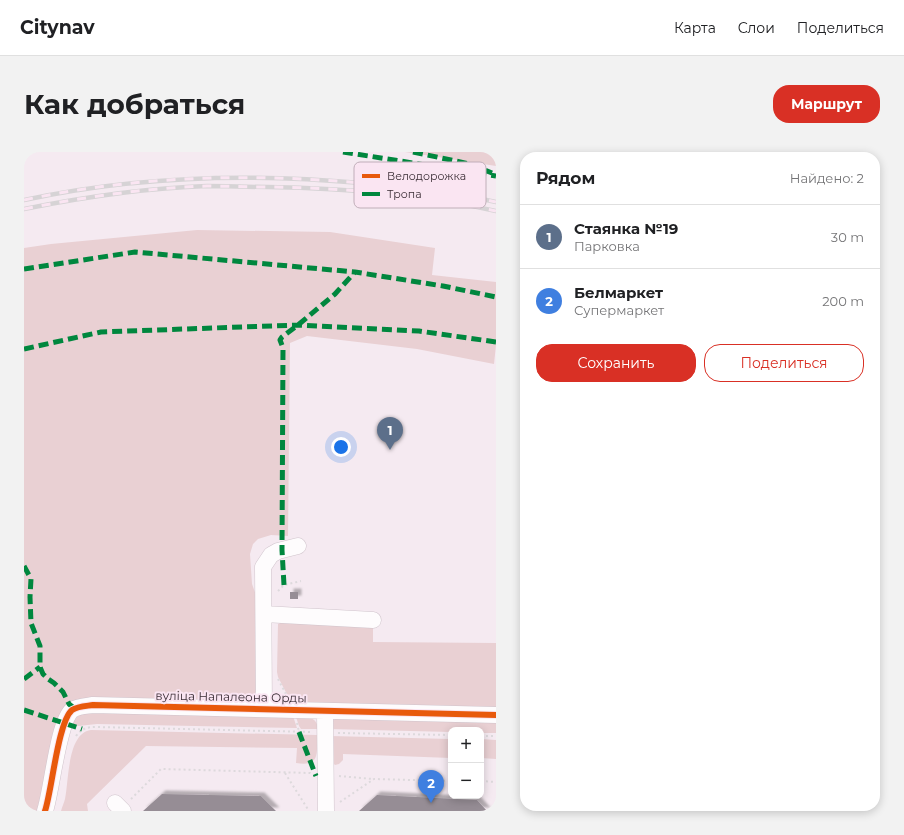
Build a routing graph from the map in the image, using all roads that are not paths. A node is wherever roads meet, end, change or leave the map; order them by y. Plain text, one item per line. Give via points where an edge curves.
1 (298, 546) dead end
2 (264, 614) junction
3 (373, 620) dead end
4 (264, 709) junction
5 (325, 711) junction
6 (496, 715) edge
7 (332, 807) edge
8 (45, 811) edge

1 - 2 street via 271,555 263,567
2 - 3 street
2 - 4 street
4 - 5 street, вуліца Напалеона Орды
4 - 8 street, вуліца Напалеона Орды via 93,705 75,709 67,717 60,739
5 - 6 street, вуліца Напалеона Орды
5 - 7 street

